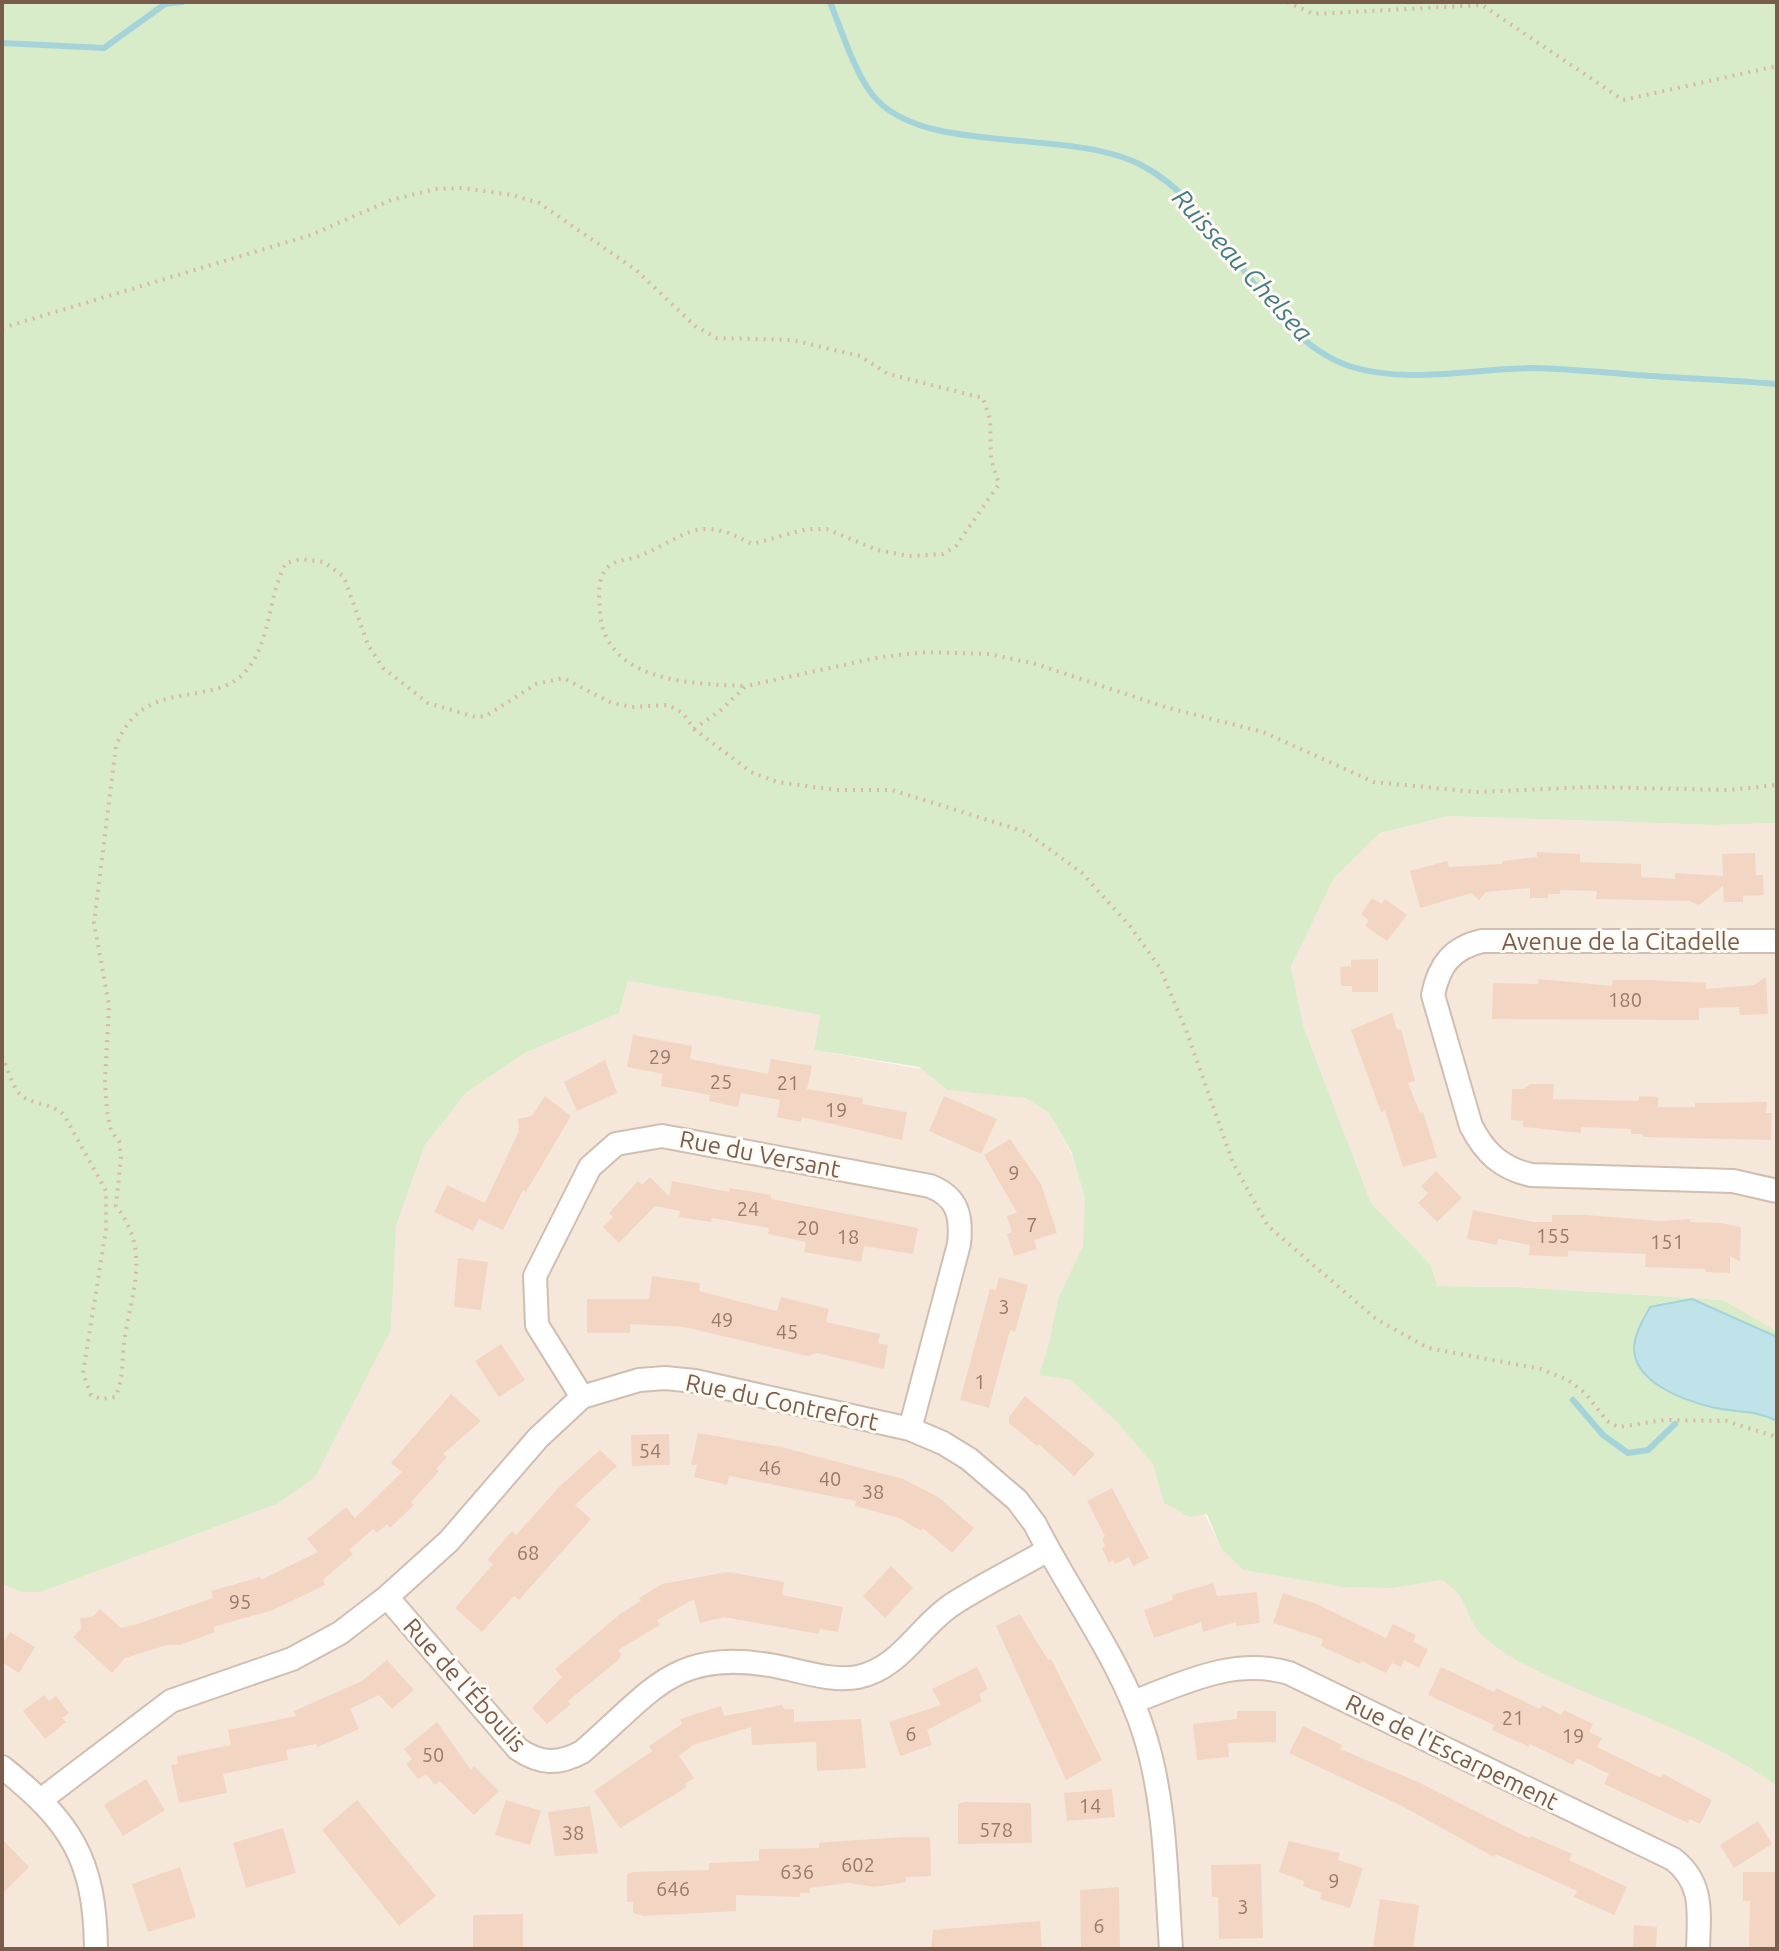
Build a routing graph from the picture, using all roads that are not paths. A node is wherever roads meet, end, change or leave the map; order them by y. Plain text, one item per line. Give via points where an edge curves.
1 (1777, 941) edge
2 (1777, 1191) edge
3 (582, 1397) junction
4 (910, 1429) junction
5 (1048, 1550) junction
6 (387, 1597) junction
7 (1133, 1702) junction
8 (2, 1767) edge
9 (42, 1799) junction
10 (96, 1949) edge
11 (1171, 1949) edge
12 (1698, 1949) edge

1 - 2 street, Avenue de la Citadelle via 1482,941 1464,945 1447,958 1433,995 1471,1126 1480,1144 1511,1170 1531,1175 1733,1181
3 - 4 street, Rue du Contrefort via 612,1385 665,1378
3 - 4 street, Rue du Versant via 537,1325 535,1276 590,1167 616,1144 662,1136 930,1186 955,1203 959,1244
3 - 6 street, Rue du Contrefort via 538,1438 449,1541
4 - 5 street, Rue du Contrefort via 943,1443 993,1478 1017,1500
5 - 6 street, Rue de l'Éboulis via 951,1605 897,1659 870,1673 838,1679 745,1661 705,1662 670,1676 566,1761 532,1759 518,1749
5 - 7 street, Rue du Contrefort
6 - 9 street, Rue du Contrefort via 320,1646 171,1701
7 - 11 street, Rue du Contrefort via 1155,1771
7 - 12 street, Rue de l'Escarpement via 1220,1670 1267,1666 1289,1673 1673,1859 1695,1883
8 - 9 street
9 - 10 street via 66,1827 81,1857 91,1886

